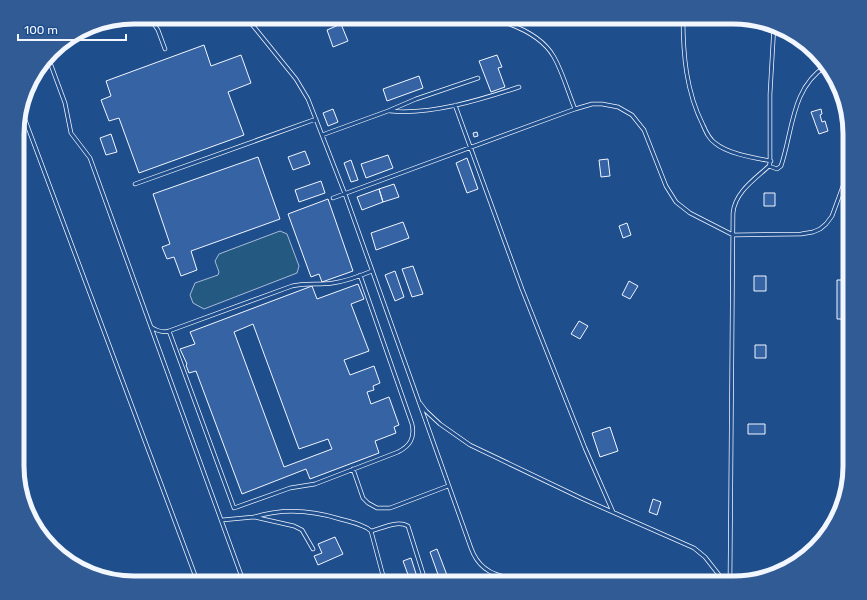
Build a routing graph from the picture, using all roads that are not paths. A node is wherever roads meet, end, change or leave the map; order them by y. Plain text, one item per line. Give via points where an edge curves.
1 (154, 24) edge
2 (252, 24) edge
3 (507, 24) edge
4 (683, 24) edge
5 (774, 32) edge
6 (165, 49) dead end
7 (50, 63) edge
8 (822, 70) edge
9 (478, 78) dead end
10 (519, 87) dead end
11 (455, 105) junction
12 (575, 110) junction
13 (388, 111) junction
14 (316, 119) junction
15 (25, 120) edge
16 (322, 135) junction
17 (472, 148) junction
18 (770, 160) junction
19 (769, 166) junction
20 (135, 184) dead end
21 (843, 186) edge
22 (345, 194) junction
23 (333, 198) dead end
24 (733, 235) junction
25 (372, 271) junction
26 (360, 275) junction
27 (151, 327) junction
28 (169, 331) junction
29 (417, 399) junction
30 (353, 469) junction
31 (448, 486) junction
32 (613, 512) junction
33 (254, 517) junction
34 (222, 520) junction
35 (372, 531) junction
36 (313, 549) dead end
37 (195, 576) edge
38 (242, 576) edge
39 (383, 576) edge
40 (424, 576) edge
41 (504, 576) edge
42 (720, 576) edge
43 (730, 576) edge

1 - 6 lane
2 - 14 lane via 303,89
3 - 12 lane via 535,37 547,46 556,59
4 - 18 lane via 687,75 696,108 707,134 723,148
5 - 18 lane
7 - 27 lane via 65,103 70,131 88,154
8 - 19 lane via 810,80 799,98 781,166 777,169
9 - 13 lane
10 - 11 lane
11 - 13 lane via 415,111
11 - 17 lane
12 - 17 lane
12 - 24 lane via 592,104 602,104 618,107 632,116 644,130 666,186 676,202 690,213
13 - 16 lane
14 - 16 lane
14 - 20 lane
15 - 37 lane
16 - 22 lane
17 - 22 lane
17 - 32 lane via 522,289
18 - 19 lane
19 - 24 lane via 736,199 733,210
21 - 24 lane via 832,216 820,229 806,233
22 - 23 lane
22 - 25 lane
24 - 43 lane
25 - 26 lane
25 - 29 lane
26 - 28 lane via 333,283 292,286
26 - 30 lane via 414,433 410,443 403,450
27 - 28 lane
27 - 34 lane
28 - 30 lane via 234,508 290,488 311,485
29 - 31 lane
29 - 32 lane via 435,420 464,442
30 - 31 lane via 363,498 377,508 390,508
31 - 41 lane via 473,554 482,566
32 - 42 lane via 688,544 704,557
33 - 34 lane
33 - 35 lane via 276,511 306,511 358,524
33 - 36 lane via 288,524 302,530
34 - 38 lane
35 - 39 lane
35 - 40 lane via 395,524 408,526

